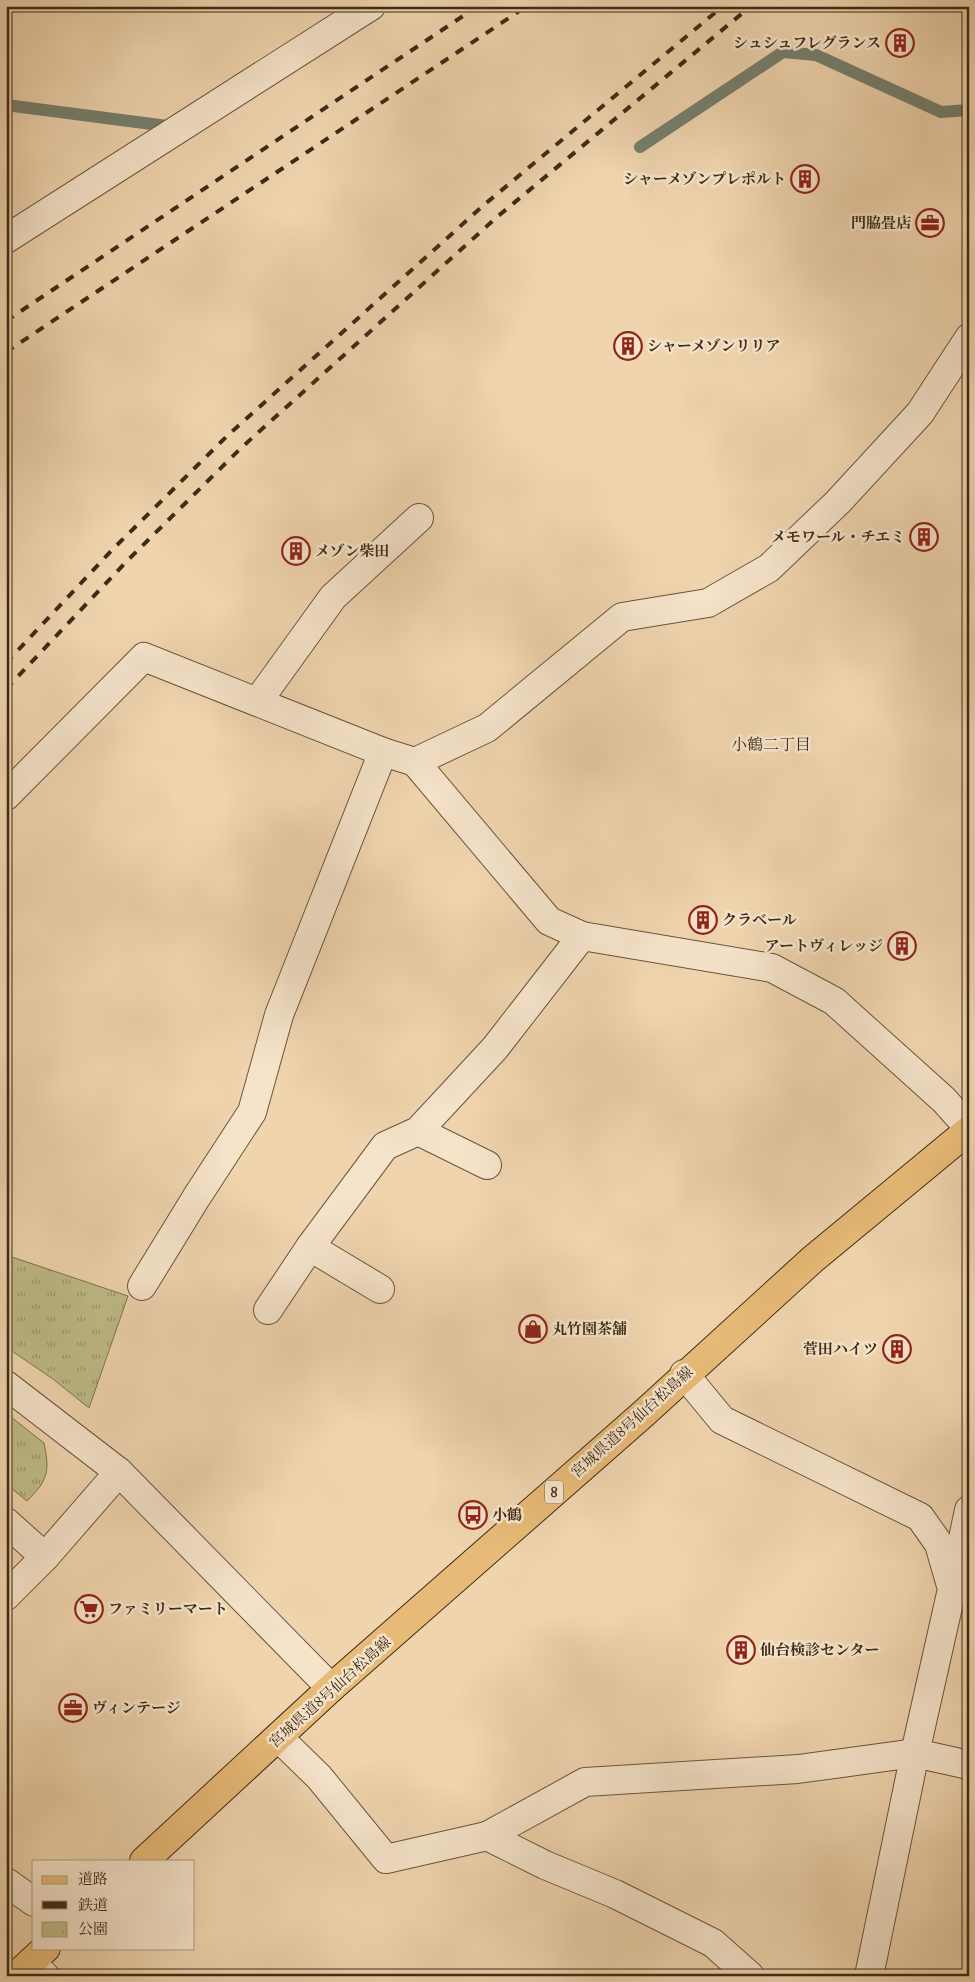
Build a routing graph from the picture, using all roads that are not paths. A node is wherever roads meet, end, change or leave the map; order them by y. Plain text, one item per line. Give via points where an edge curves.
1 (371, 6) edge
2 (6, 239) edge
3 (969, 338) edge
4 (419, 518) dead end
5 (258, 701) junction
6 (383, 752) junction
7 (415, 762) junction
8 (6, 796) edge
9 (582, 936) junction
10 (969, 1129) edge
11 (418, 1131) junction
12 (487, 1165) dead end
13 (310, 1247) junction
14 (142, 1286) dead end
15 (380, 1289) dead end
16 (268, 1310) dead end
17 (684, 1374) junction
18 (6, 1385) edge
19 (119, 1472) junction
20 (969, 1510) edge
21 (6, 1522) edge
22 (45, 1557) junction
23 (952, 1589) junction
24 (6, 1596) edge
25 (331, 1688) junction
26 (279, 1738) junction
27 (915, 1753) junction
28 (969, 1765) edge
29 (487, 1836) junction
30 (145, 1860) edge
31 (6, 1882) edge
32 (32, 1901) edge
33 (750, 1976) edge
34 (868, 1976) edge

1 - 2 street
3 - 7 street via 920,413 838,502 769,568 708,603 622,617 487,728
4 - 5 street via 333,597
5 - 6 street
5 - 8 street via 144,657
6 - 7 street
6 - 14 street via 279,1014 252,1112
7 - 9 street via 549,921
9 - 10 street via 772,968 834,1001 944,1100
9 - 11 street via 496,1048
10 - 17 main road, 宮城県道8号仙台松島線 / 8 via 813,1259
11 - 12 street
11 - 13 street via 386,1146
13 - 15 street
13 - 16 street
17 - 23 street via 722,1420 920,1517 939,1544
17 - 25 main road, 宮城県道8号仙台松島線 / 8 via 642,1415
18 - 19 street
19 - 22 street
19 - 25 street
20 - 23 street
21 - 22 street
22 - 24 street
23 - 27 street
25 - 26 main road, 宮城県道8号仙台松島線 / 8
26 - 29 street via 319,1777 386,1859
26 - 30 main road, 宮城県道8号仙台松島線 / 8
27 - 28 street
27 - 29 street via 798,1769 585,1782
27 - 34 street
29 - 33 street via 713,1943
31 - 32 street

